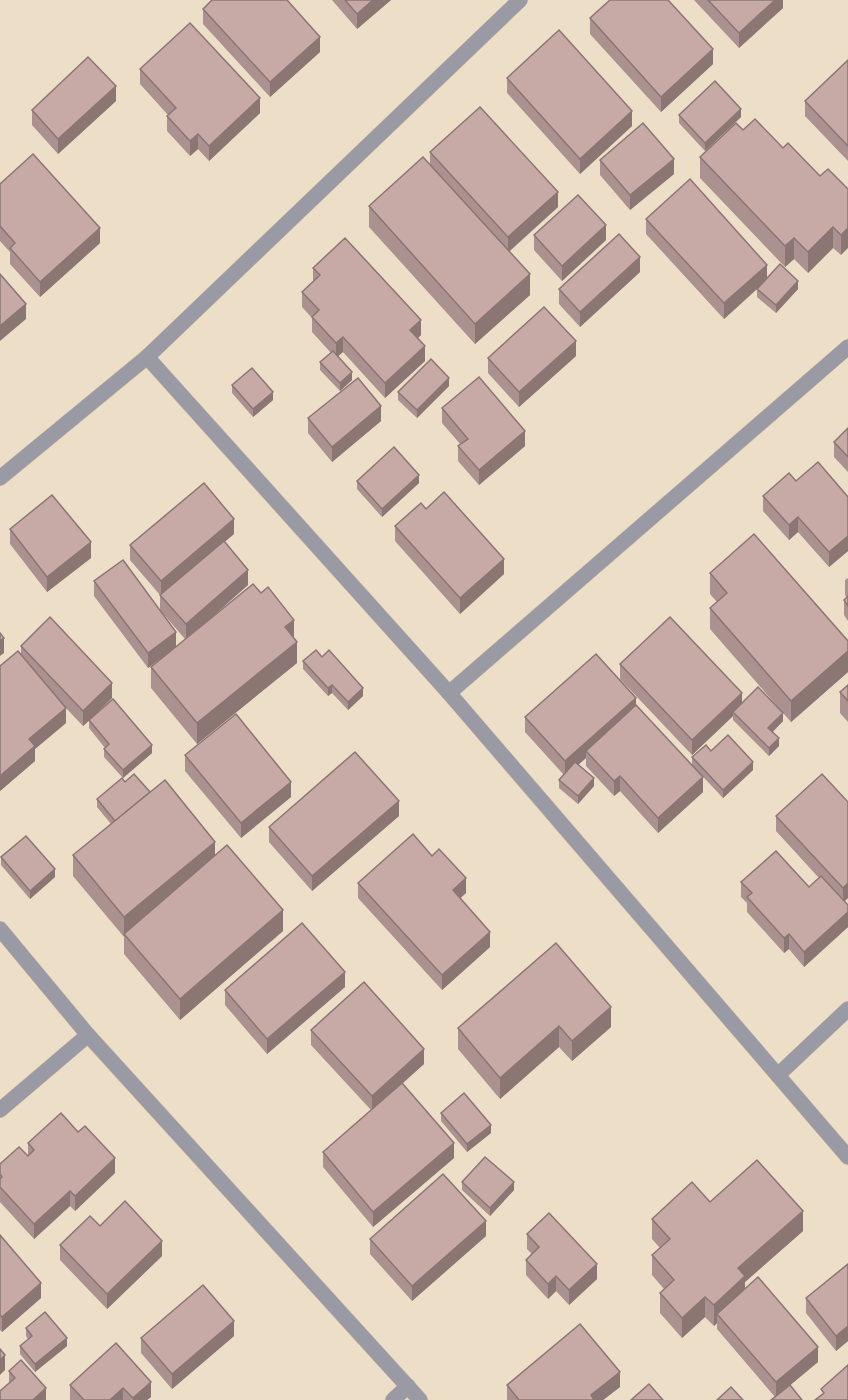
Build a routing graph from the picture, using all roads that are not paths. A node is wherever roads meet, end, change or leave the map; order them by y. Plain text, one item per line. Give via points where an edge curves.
1 (520, 0) edge
2 (848, 347) edge
3 (147, 357) junction
4 (0, 478) edge
5 (449, 693) junction
6 (0, 929) edge
7 (848, 1010) edge
8 (88, 1035) junction
9 (778, 1075) junction
10 (0, 1110) edge
11 (848, 1157) edge
12 (408, 1386) junction
13 (393, 1400) edge
14 (420, 1400) edge

1 - 3 street
2 - 5 street
3 - 4 street
3 - 5 street
5 - 9 street
6 - 8 street
7 - 9 street
8 - 10 street
8 - 12 street
9 - 11 street
12 - 13 street
12 - 14 street

